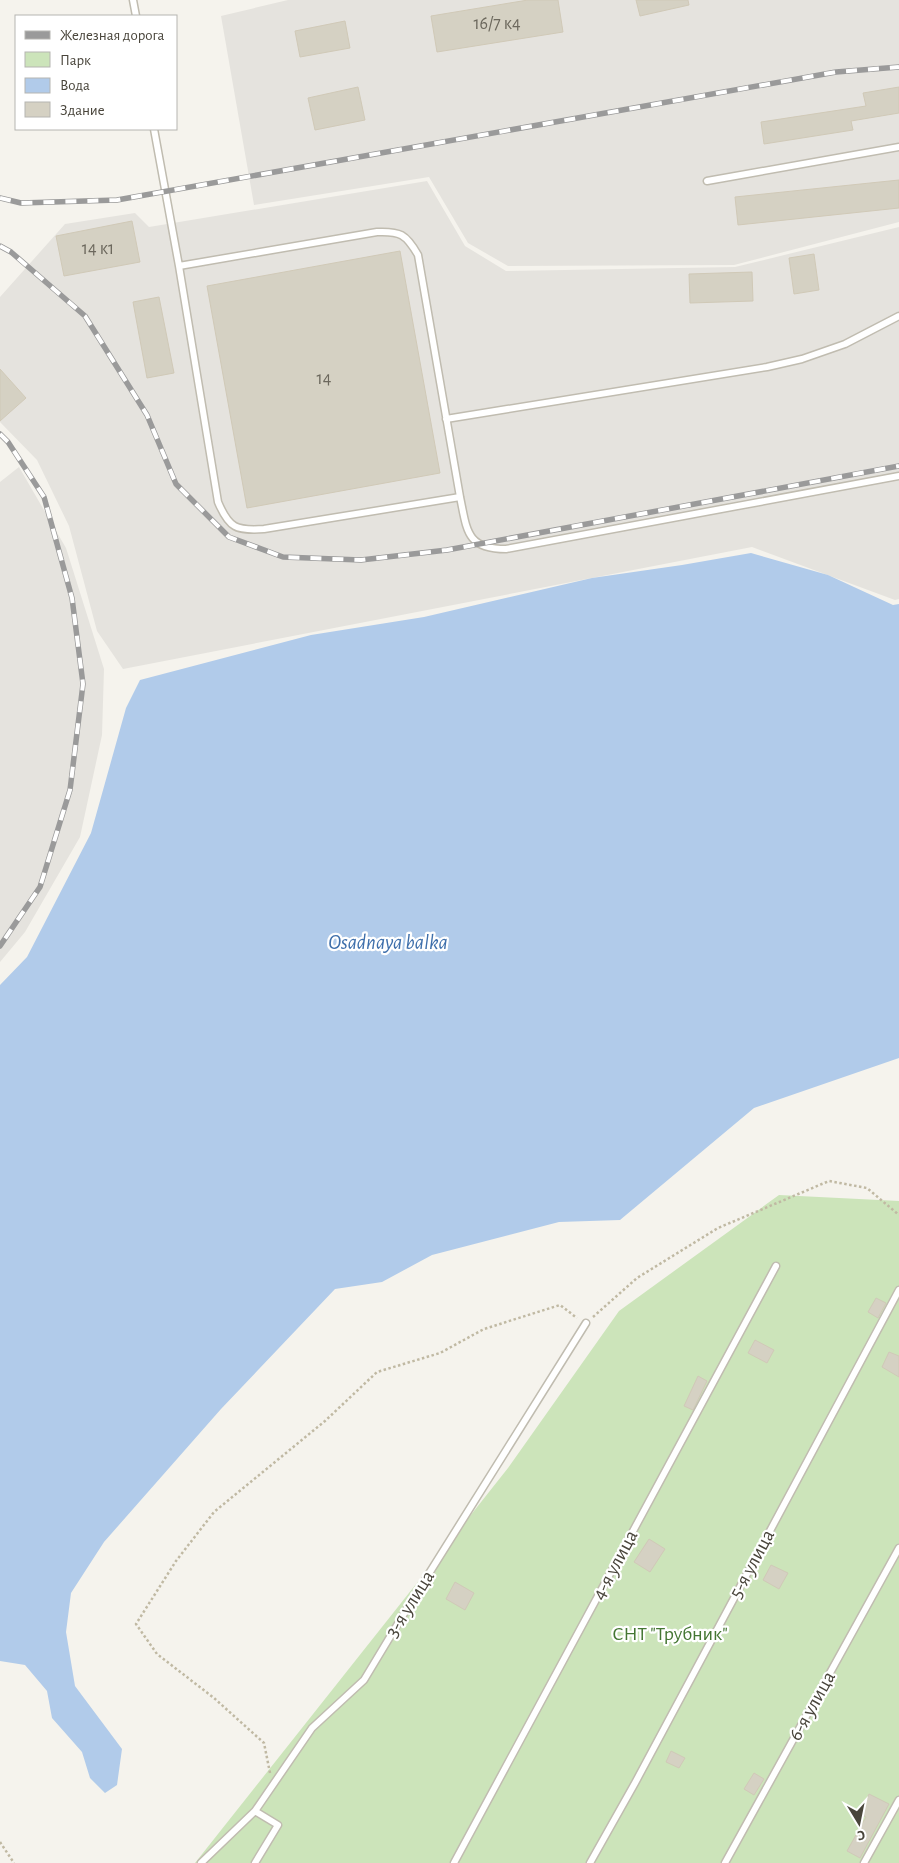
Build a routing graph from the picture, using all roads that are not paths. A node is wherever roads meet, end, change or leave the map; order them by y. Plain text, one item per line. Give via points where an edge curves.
1 (133, 0) edge
2 (136, 15) edge
3 (154, 130) edge
4 (899, 148) edge
5 (708, 181) dead end
6 (179, 266) junction
7 (899, 316) edge
8 (446, 419) junction
9 (899, 476) edge
10 (460, 497) junction
11 (776, 1266) dead end
12 (899, 1290) edge
13 (586, 1323) road end
14 (899, 1548) edge
15 (899, 1800) edge
16 (255, 1811) junction
17 (201, 1863) edge
18 (255, 1863) edge
19 (454, 1863) edge
20 (590, 1863) edge
21 (725, 1863) edge
22 (864, 1863) edge

1 - 2 lane
3 - 6 lane
4 - 5 lane
6 - 8 lane via 376,232 396,232 405,237 418,255
6 - 10 lane via 218,502 225,519 234,526 249,530 264,529
7 - 8 lane via 845,344 767,367
8 - 10 lane
9 - 10 lane via 506,549 490,549 472,538
11 - 19 lane, 4-я улица
12 - 20 lane, 5-я улица
13 - 16 lane, 3-я улица via 364,1680 312,1728
14 - 21 lane, 6-я улица
15 - 22 lane
16 - 17 lane, 3-я улица
16 - 18 lane via 278,1825

